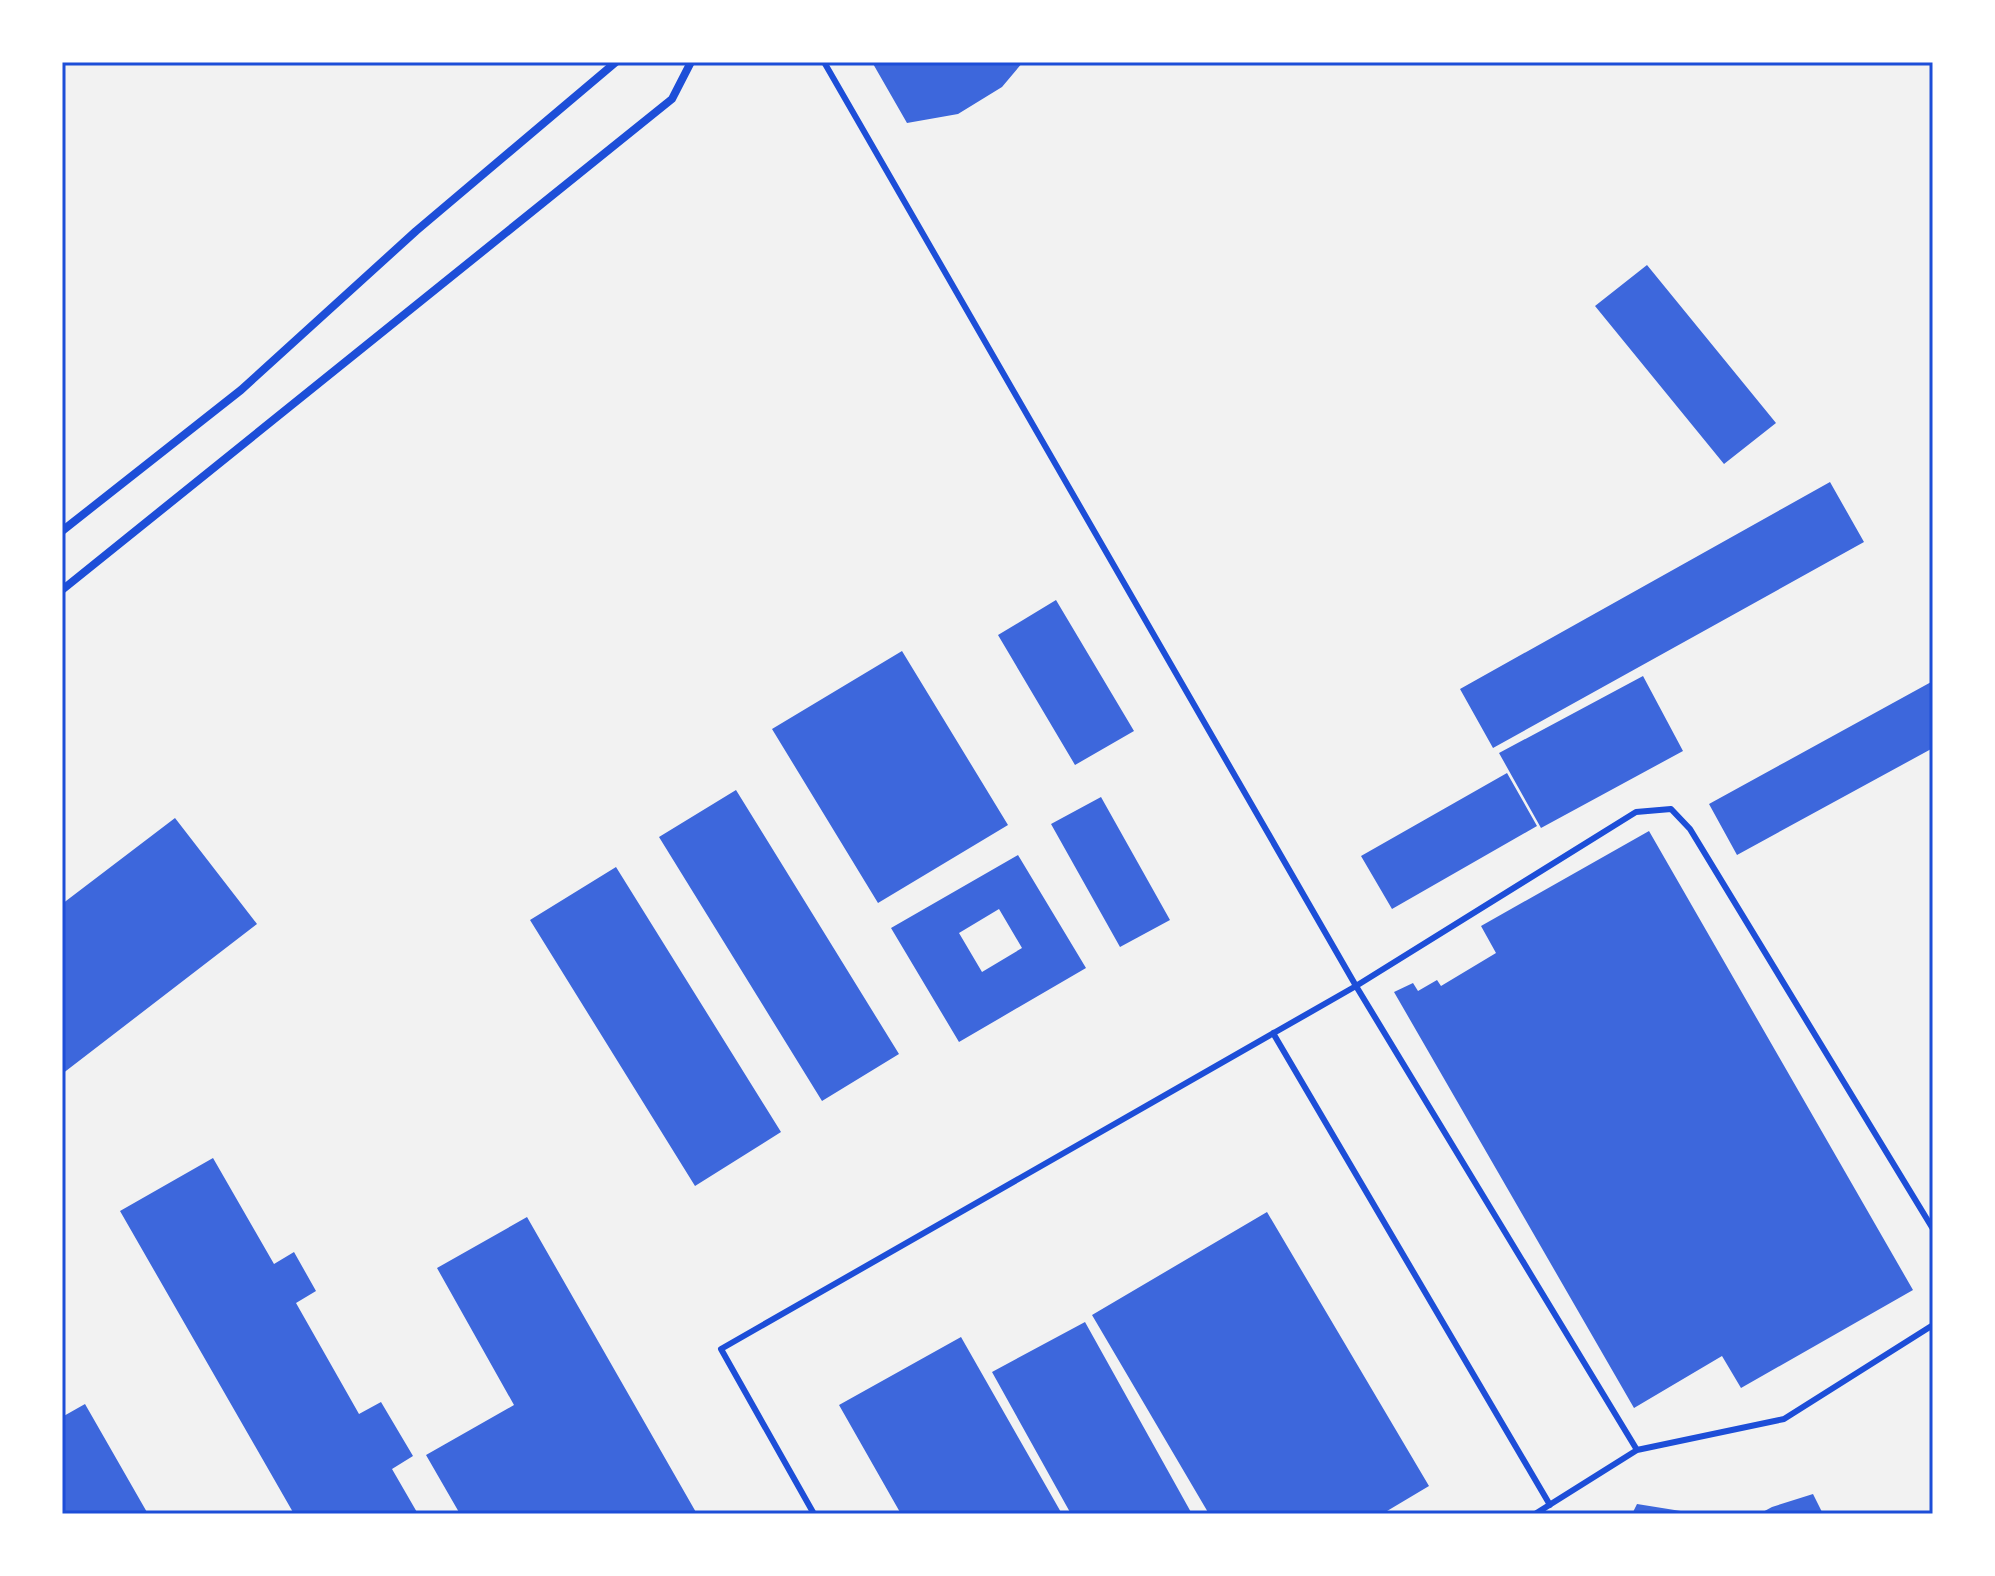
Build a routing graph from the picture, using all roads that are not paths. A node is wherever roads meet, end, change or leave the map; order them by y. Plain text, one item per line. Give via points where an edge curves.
1 (616, 62) edge
2 (691, 62) edge
3 (824, 62) edge
4 (62, 531) edge
5 (62, 590) edge
6 (1356, 986) junction
7 (1273, 1033) junction
8 (1933, 1229) edge
9 (1933, 1325) edge
10 (1637, 1450) junction
11 (1550, 1505) junction
12 (814, 1514) edge
13 (1535, 1514) edge

1 - 4 street via 416,231 241,390
2 - 5 street via 672,99
3 - 6 lane
6 - 7 lane
6 - 8 lane via 1636,812 1671,809 1690,829
6 - 10 lane
7 - 11 lane
7 - 12 lane via 721,1349
9 - 10 lane via 1784,1419
10 - 11 lane
11 - 13 lane

